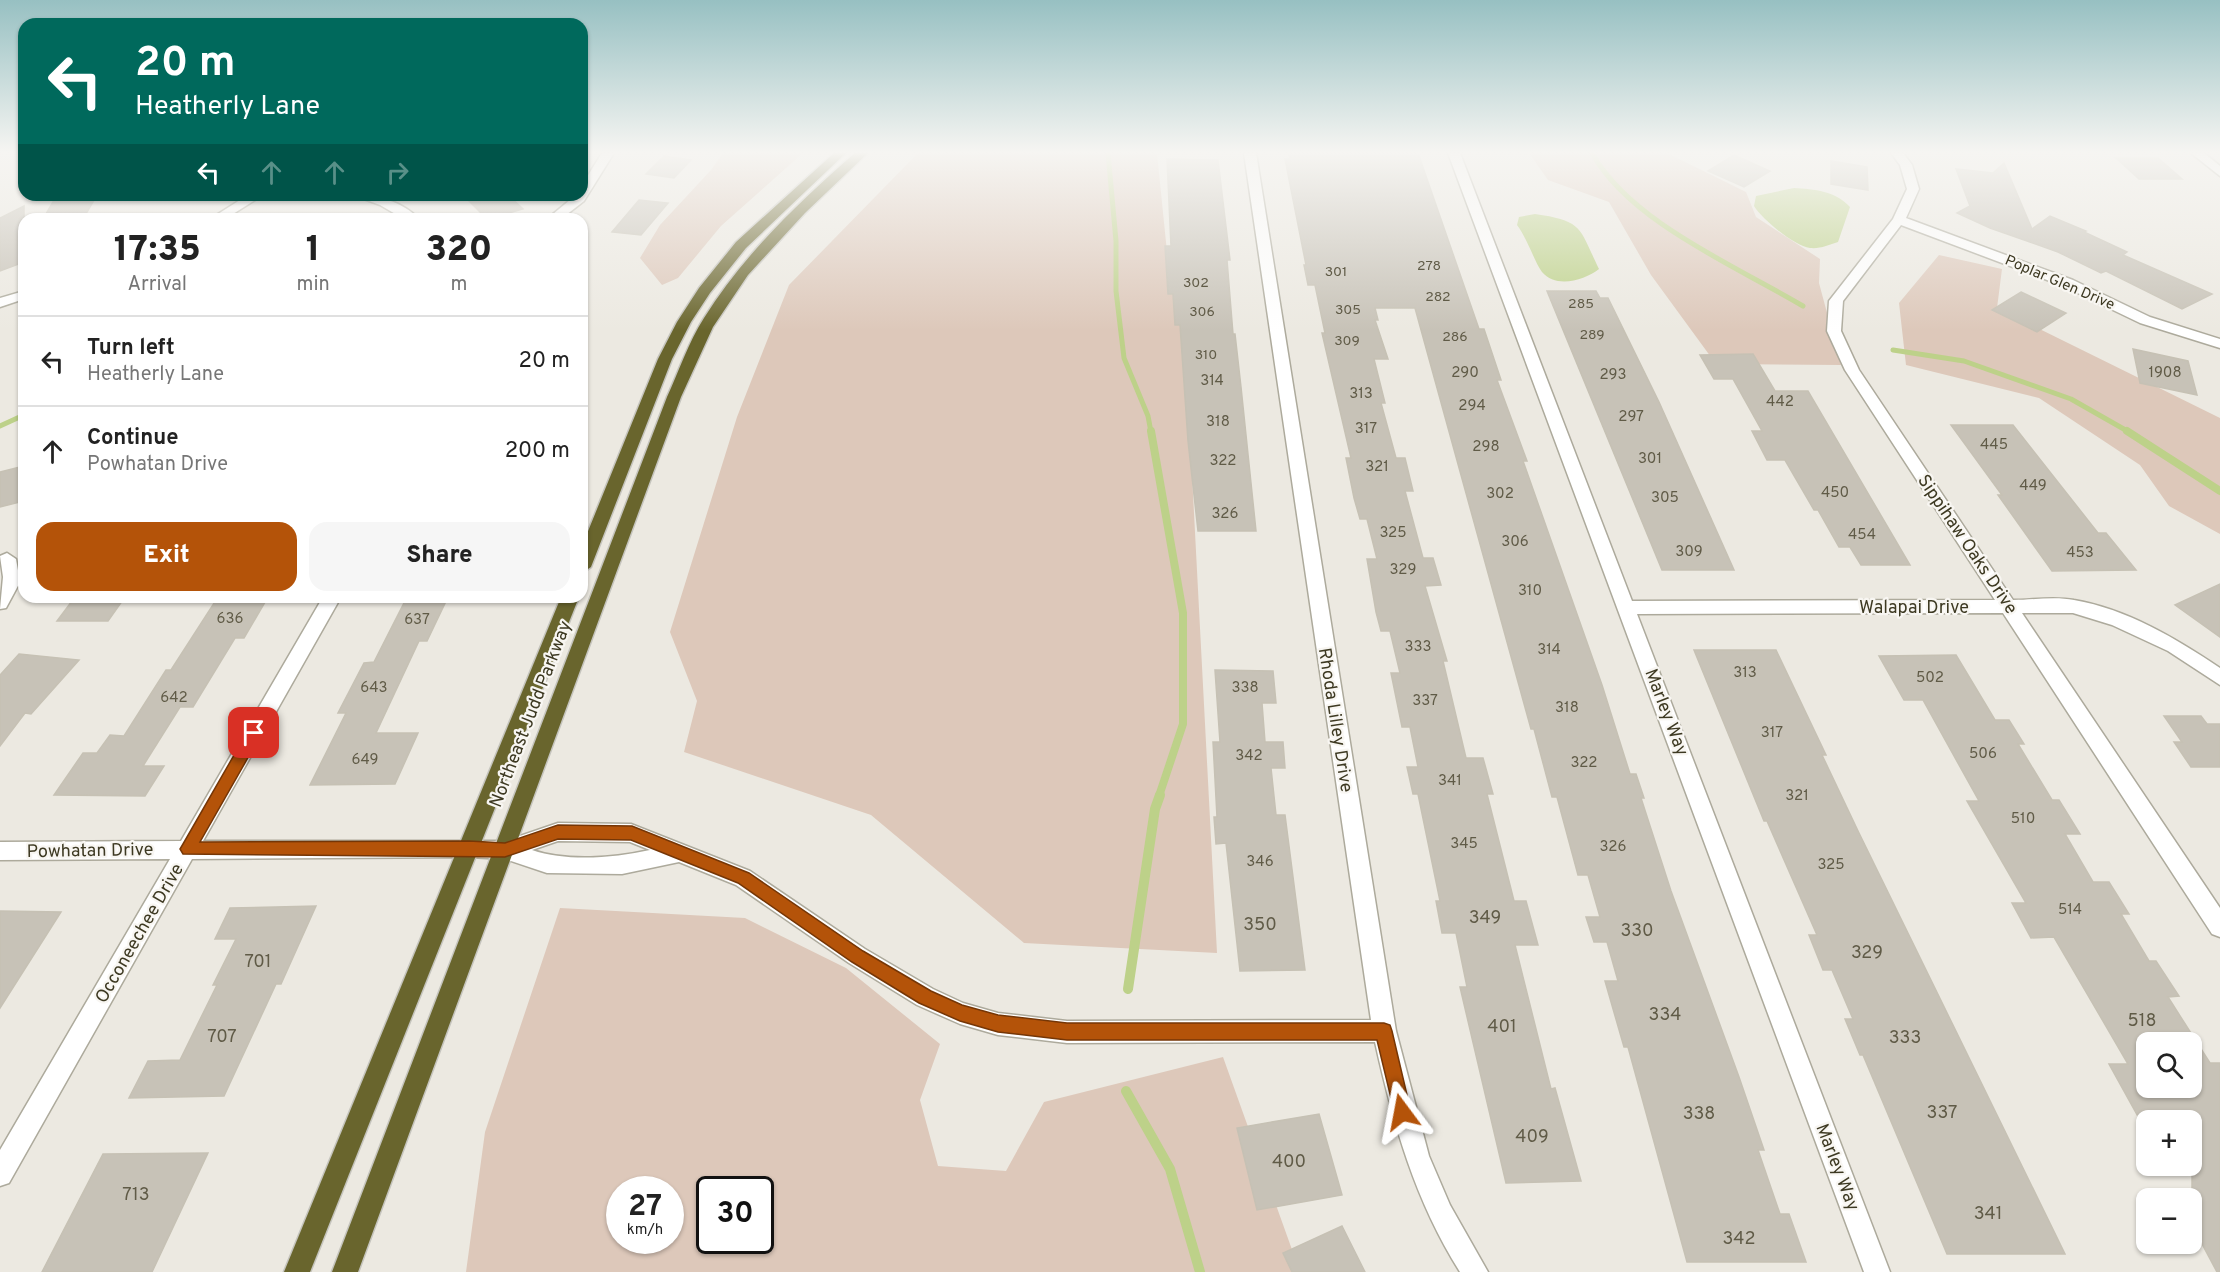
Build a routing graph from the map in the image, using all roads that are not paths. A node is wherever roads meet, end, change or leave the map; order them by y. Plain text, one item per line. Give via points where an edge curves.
1 (776, 212) edge
2 (799, 212) edge
3 (1259, 212) edge
4 (1477, 212) edge
5 (1902, 212) edge
6 (1899, 220) junction
7 (18, 298) edge
8 (0, 303) edge
9 (2220, 344) edge
10 (588, 552) edge
11 (7, 559) dead end
12 (0, 603) edge
13 (329, 603) edge
14 (568, 603) edge
15 (2009, 606) junction
16 (1627, 608) junction
17 (2220, 678) edge
18 (469, 848) junction
19 (188, 849) junction
20 (505, 850) junction
21 (0, 851) edge
22 (678, 853) junction
23 (2220, 927) edge
24 (1384, 1031) junction
25 (0, 1174) edge
26 (297, 1272) edge
27 (345, 1272) edge
28 (1475, 1272) edge
29 (1877, 1272) edge

1 - 10 highway via 741,245 684,322 665,359
2 - 20 highway, Northeast Judd Parkway via 770,240 729,290 710,320 674,397
3 - 24 street, Rhoda Lilley Drive
4 - 16 street, Marley Way
5 - 6 street, Sippihaw Oaks Drive
6 - 9 street, Poplar Glen Drive via 2068,283 2145,320
6 - 15 street, Sippihaw Oaks Drive via 1839,294 1834,331 1852,370
7 - 8 street
11 - 12 street via 13,569 12,587
13 - 19 street, Occoneechee Drive
14 - 18 highway, Northeast Judd Parkway
15 - 16 street, Walapai Drive
15 - 17 street, Walapai Drive via 2073,606 2118,620 2174,646
15 - 23 street, Sippihaw Oaks Drive
16 - 29 street, Marley Way
18 - 19 street, Powhatan Drive
18 - 20 street, Powhatan Drive
18 - 26 highway, Northeast Judd Parkway
19 - 21 street, Powhatan Drive
19 - 25 street, Occoneechee Drive
20 - 22 street via 547,864 622,865
20 - 22 street via 558,832 590,832 632,833
20 - 27 highway, Northeast Judd Parkway
22 - 24 street via 743,878 925,997 960,1013 998,1023 1067,1032
24 - 28 street, Rhoda Lilley Drive via 1407,1132 1418,1162 1433,1201

